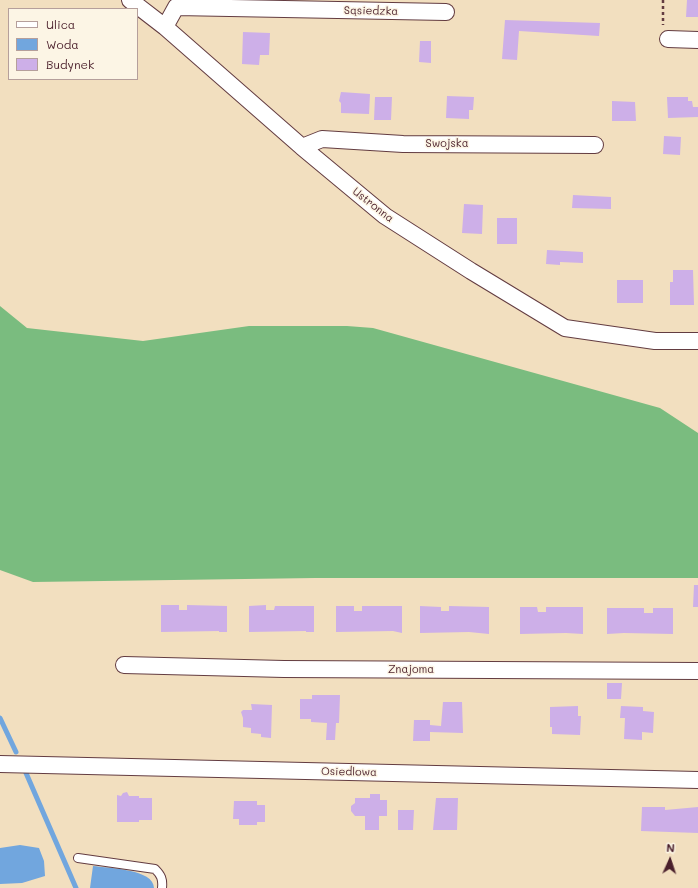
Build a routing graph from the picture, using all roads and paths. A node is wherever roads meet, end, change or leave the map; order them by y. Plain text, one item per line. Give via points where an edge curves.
1 (130, 0) edge
2 (662, 0) edge
3 (446, 12) dead end
4 (165, 27) junction
5 (668, 39) joint
6 (698, 40) edge
7 (594, 145) dead end
8 (302, 147) junction
9 (698, 341) edge
10 (124, 665) dead end
11 (698, 671) edge
12 (0, 764) edge
13 (698, 780) edge
14 (78, 858) dead end
15 (162, 888) edge

1 - 4 street, Ustronna
2 - 5 path via 664,38
3 - 4 street, Sąsiedzka via 176,7
4 - 8 street, Ustronna
5 - 6 street
7 - 8 street, Swojska via 403,144 322,140
8 - 9 street, Ustronna via 385,216 565,328 654,341
10 - 11 street, Znajoma via 284,669
12 - 13 street, Osiedlowa
14 - 15 lane via 155,869 163,881

